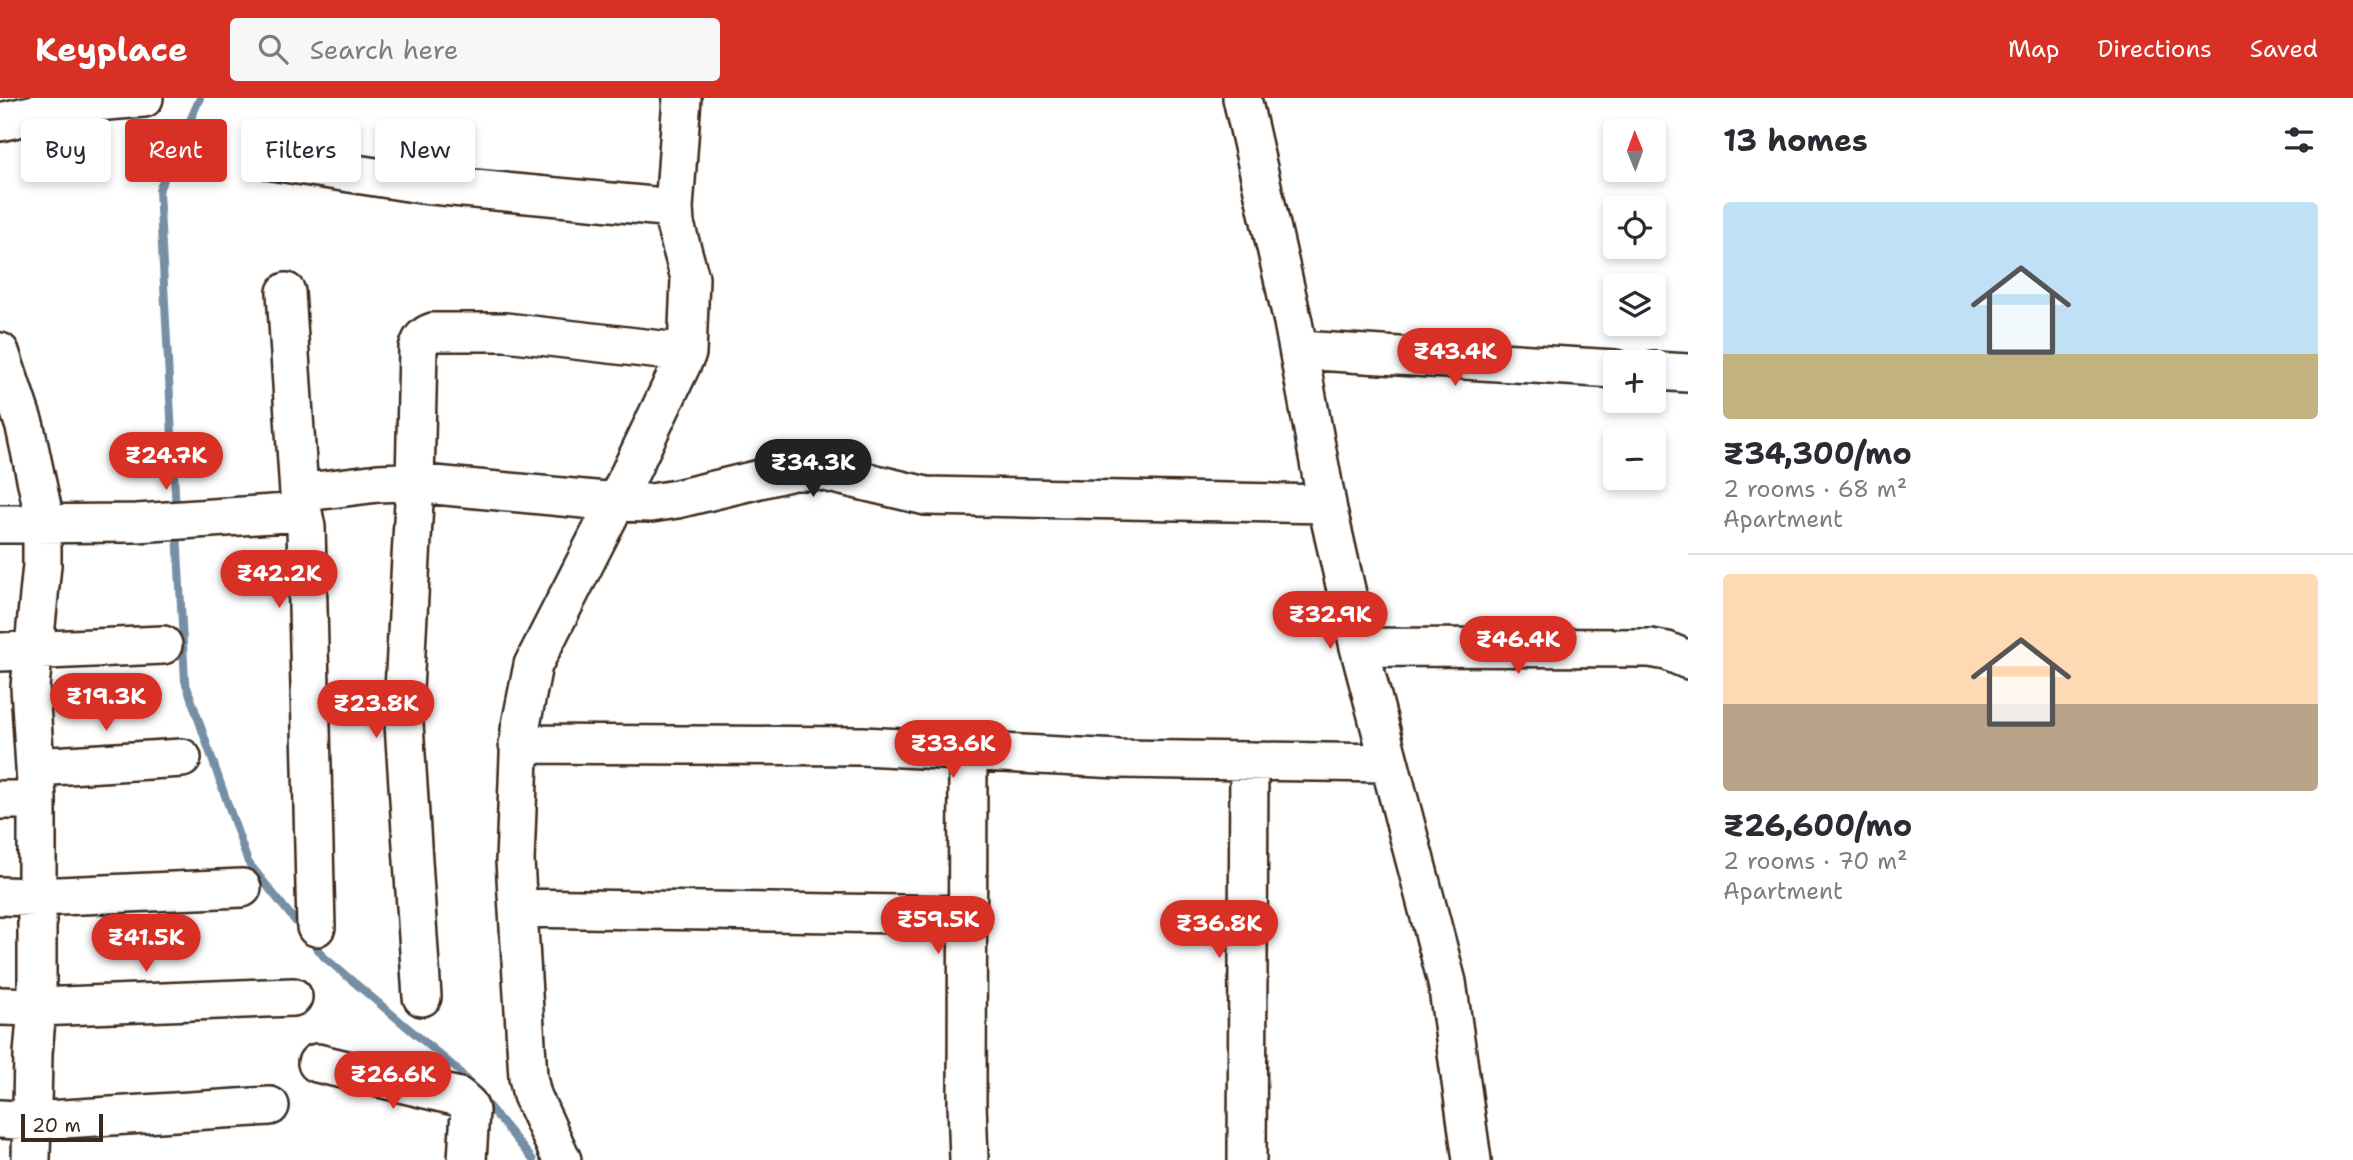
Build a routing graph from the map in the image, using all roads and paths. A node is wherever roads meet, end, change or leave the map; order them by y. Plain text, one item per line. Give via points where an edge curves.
1 (144, 98) edge
2 (682, 98) edge
3 (1242, 98) edge
4 (0, 122) edge
5 (361, 175) edge
6 (674, 208) junction
7 (286, 292) dead end
8 (1299, 349) junction
9 (0, 352) edge
10 (687, 353) junction
11 (1603, 368) edge
12 (1666, 372) edge
13 (1688, 373) edge
14 (8, 403) edge
15 (415, 483) junction
16 (300, 502) junction
17 (615, 502) junction
18 (1327, 504) junction
19 (0, 524) edge
20 (42, 524) junction
21 (163, 645) dead end
22 (1359, 647) junction
23 (17, 651) edge
24 (1688, 660) edge
25 (518, 744) junction
26 (968, 752) junction
27 (181, 758) dead end
28 (1249, 761) junction
29 (1388, 763) junction
30 (36, 783) junction
31 (0, 800) edge
32 (242, 888) dead end
33 (0, 896) edge
34 (36, 897) junction
35 (518, 908) junction
36 (967, 915) junction
37 (316, 928) dead end
38 (293, 997) dead end
39 (422, 997) dead end
40 (0, 1006) edge
41 (37, 1007) junction
42 (317, 1063) dead end
43 (270, 1106) dead end
44 (16, 1120) edge
45 (31, 1160) edge
46 (467, 1160) edge
47 (562, 1160) edge
48 (969, 1160) edge
49 (1247, 1160) edge
50 (1472, 1160) edge

1 - 4 street via 83,103
2 - 6 street
3 - 8 street
5 - 6 street
6 - 10 street via 690,278
7 - 16 street
8 - 11 street
8 - 18 street
9 - 14 street
10 - 15 street via 506,332 426,335 418,349
10 - 17 street
12 - 13 street
14 - 20 street via 25,427
15 - 16 street via 377,483
15 - 17 street
15 - 39 street via 403,709
16 - 20 street via 137,523
16 - 37 street via 306,527
17 - 18 street via 677,499 808,470 926,496
17 - 25 street via 533,665
18 - 22 street
19 - 20 street
20 - 23 street via 42,565
21 - 23 street
22 - 24 street via 1650,648
22 - 29 street
23 - 30 street via 30,687
25 - 26 street via 862,746
25 - 35 street
26 - 28 street
26 - 36 street
27 - 30 street
28 - 29 street
28 - 49 street
29 - 50 street via 1447,982
30 - 31 street
30 - 34 street
32 - 34 street
33 - 34 street
34 - 41 street
35 - 36 street
35 - 47 street via 529,1087
36 - 48 street
38 - 41 street
40 - 41 street
41 - 44 street via 33,1054
42 - 46 street via 459,1097 470,1111
43 - 44 street
44 - 45 street

